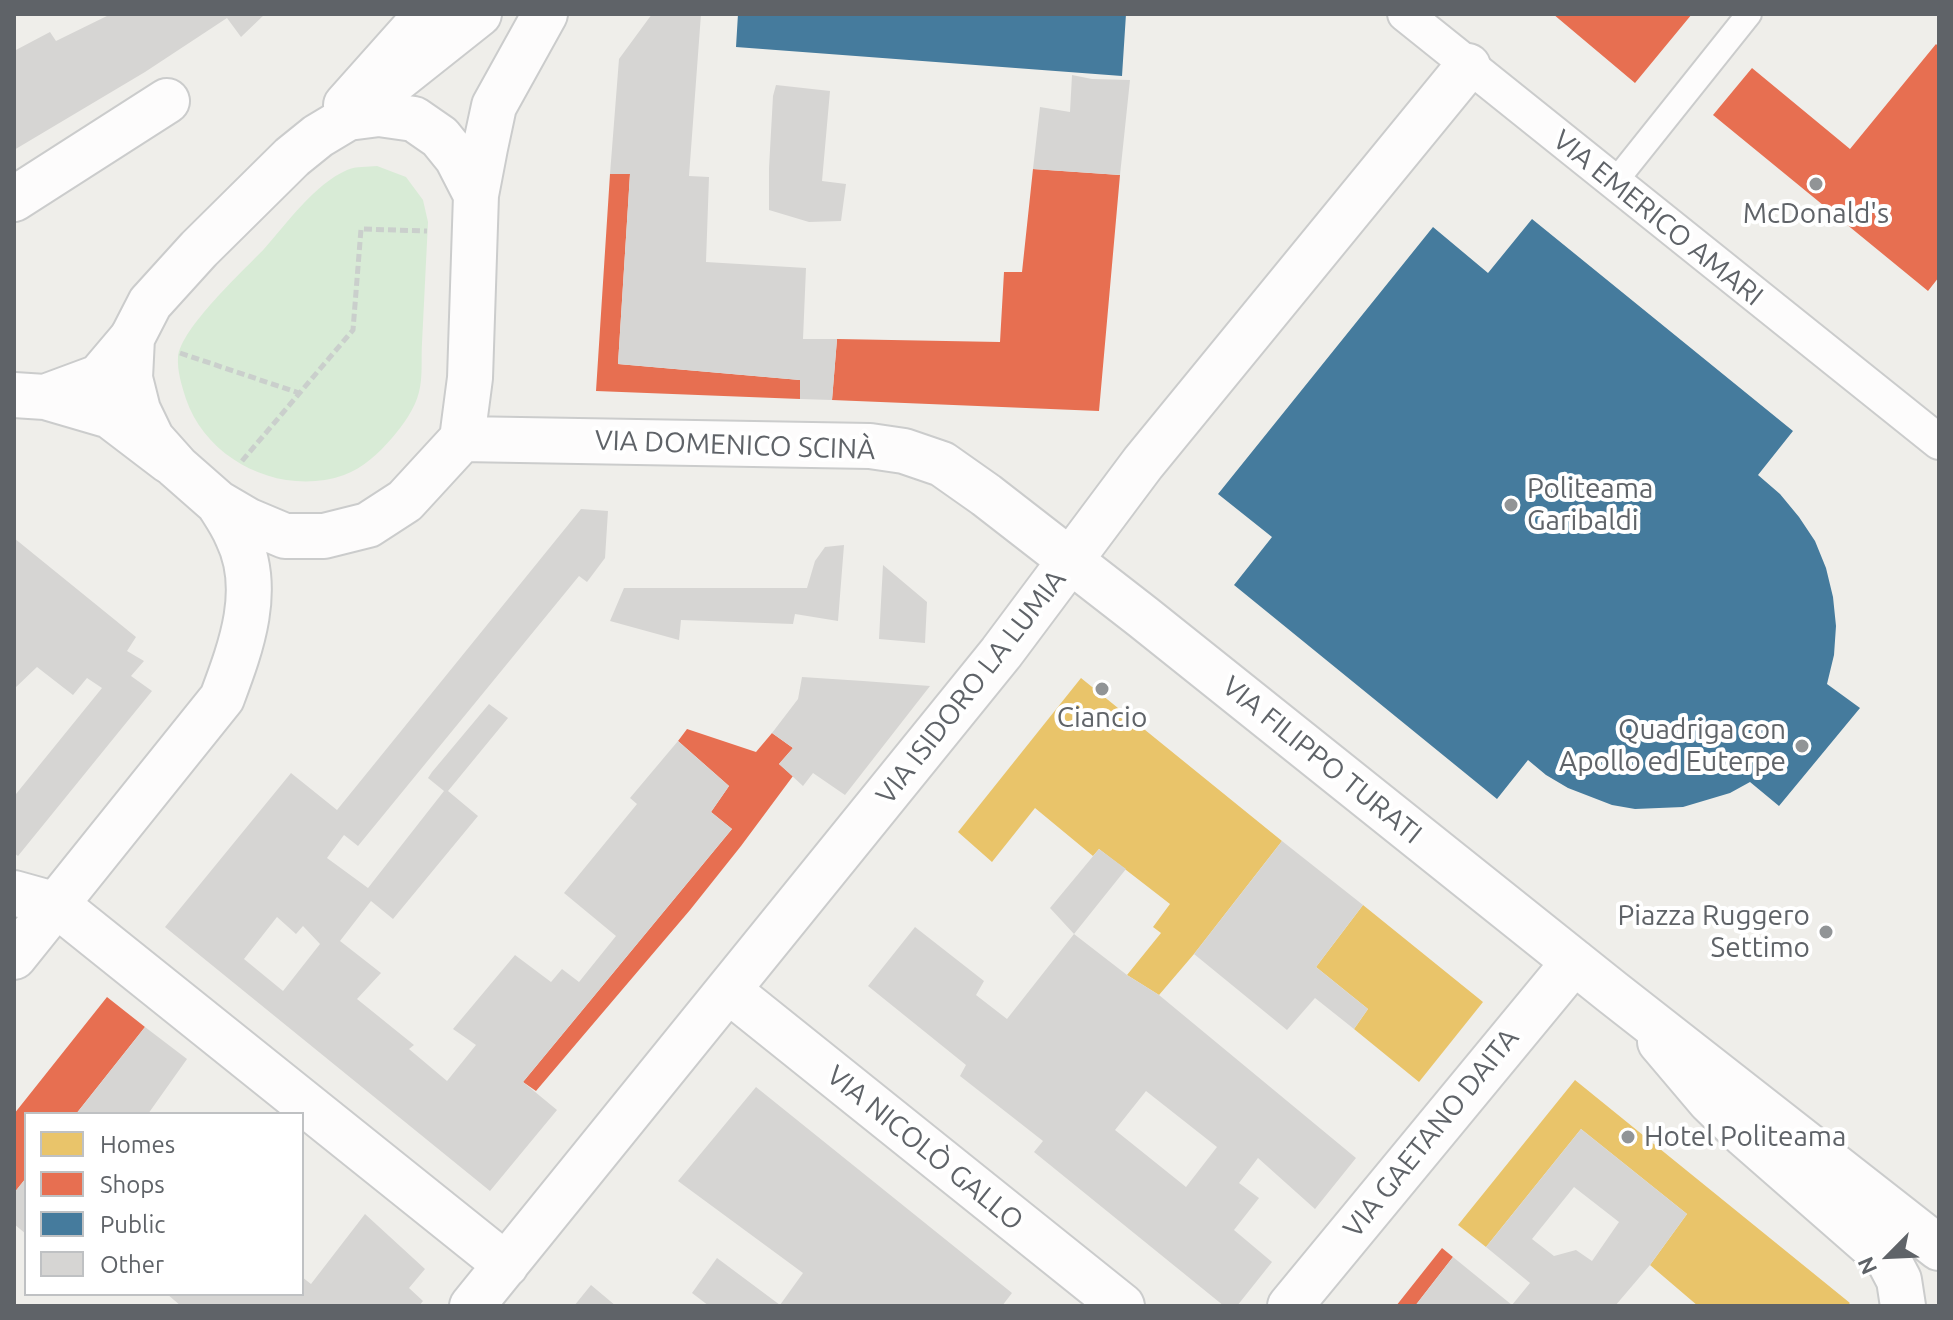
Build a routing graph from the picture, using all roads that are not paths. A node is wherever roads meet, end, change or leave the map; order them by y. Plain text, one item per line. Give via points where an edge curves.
1 (427, 14) edge
2 (479, 14) edge
3 (545, 14) edge
4 (1405, 14) edge
5 (1749, 14) edge
6 (1468, 66) junction
7 (167, 101) dead end
8 (333, 127) junction
9 (1614, 183) junction
10 (476, 195) junction
11 (14, 199) edge
12 (132, 338) junction
13 (29, 396) edge
14 (462, 439) junction
15 (1939, 442) edge
16 (177, 467) junction
17 (218, 503) junction
18 (1070, 559) junction
19 (14, 893) edge
20 (57, 905) junction
21 (14, 957) edge
22 (1574, 962) junction
23 (728, 990) junction
24 (1637, 1011) junction
25 (1939, 1248) edge
26 (506, 1265) junction
27 (472, 1306) edge
28 (1122, 1306) edge
29 (1290, 1306) edge
30 (1903, 1306) edge

1 - 8 street
2 - 8 street
3 - 10 street via 494,106
4 - 6 street, VIA EMERICO AMARI
5 - 9 lane
6 - 9 street, VIA EMERICO AMARI
6 - 18 street, VIA ISIDORO LA LUMIA
7 - 11 street
8 - 10 street via 379,114 414,119 440,137
8 - 12 street via 292,157 199,249 150,303
9 - 15 street, VIA EMERICO AMARI
10 - 14 street via 470,378
12 - 13 street via 99,377
12 - 16 street via 130,378 138,410 152,439
13 - 16 street via 110,416
14 - 17 street via 405,501 368,525 324,536 285,536
14 - 18 street, VIA DOMENICO SCINÀ via 870,446 904,451 942,464
16 - 17 street
17 - 20 street via 248,567 249,607 222,698
18 - 22 street, VIA FILIPPO TURATI
18 - 23 street, VIA ISIDORO LA LUMIA via 1001,653
19 - 20 street
20 - 21 street
20 - 26 street
22 - 24 street
22 - 29 street, VIA GAETANO DAITA
23 - 26 street, VIA ISIDORO LA LUMIA
23 - 28 street, VIA NICOLÒ GALLO
24 - 25 street
24 - 30 street via 1710,1101 1889,1261
26 - 27 street, VIA ISIDORO LA LUMIA

